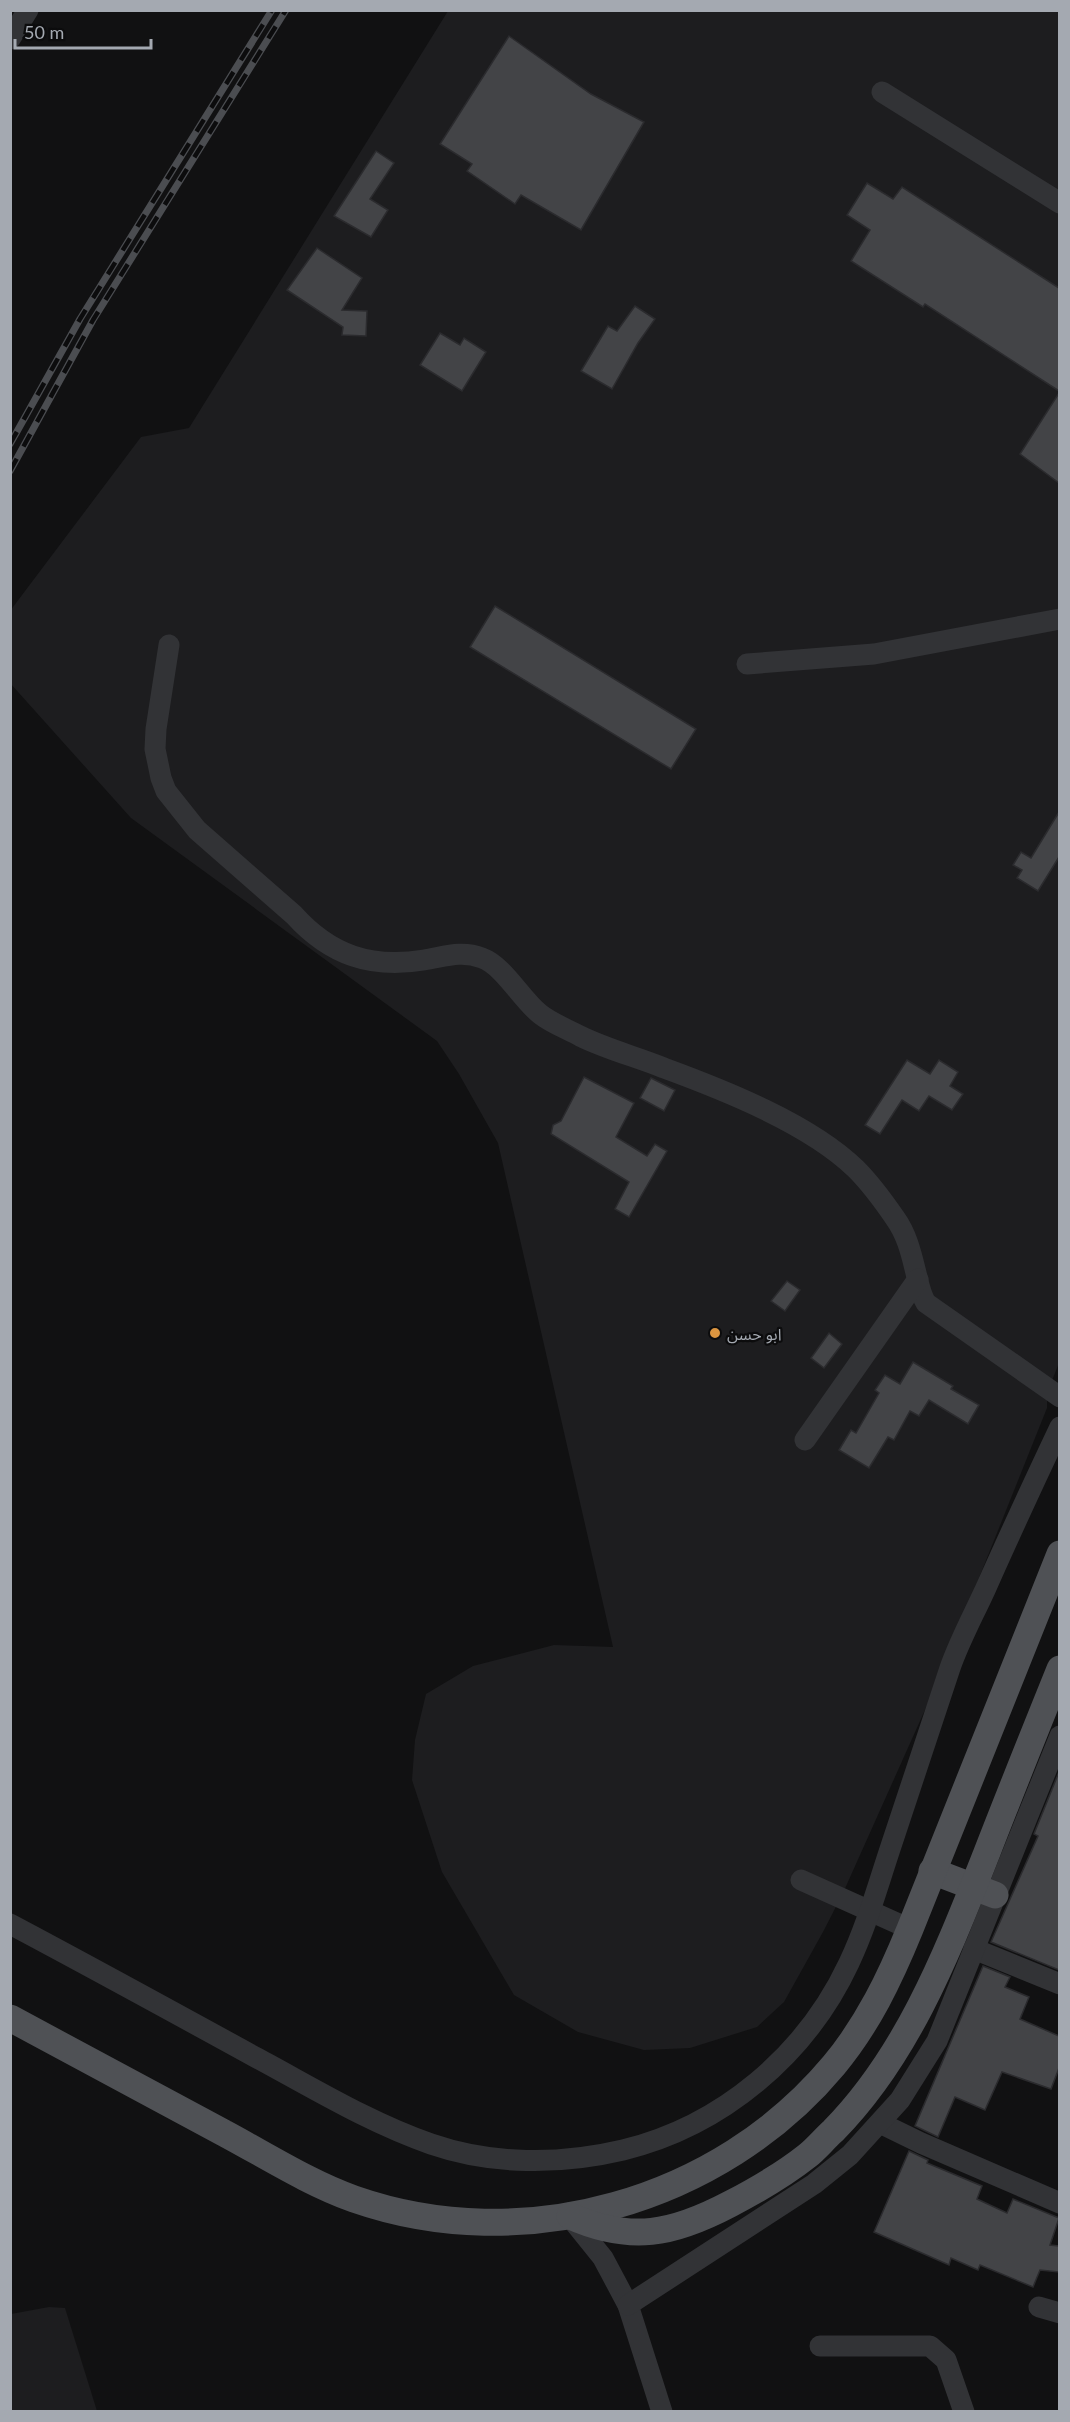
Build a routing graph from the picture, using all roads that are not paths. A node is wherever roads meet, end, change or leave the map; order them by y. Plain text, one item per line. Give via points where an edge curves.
1 (28, 10) edge
2 (10, 39) edge
3 (882, 92) dead end
4 (1059, 203) edge
5 (1059, 620) edge
6 (169, 645) dead end
7 (747, 664) dead end
8 (918, 1279) junction
9 (1059, 1396) edge
10 (1059, 1427) edge
11 (805, 1440) dead end
12 (1059, 1554) edge
13 (1051, 1601) edge
14 (1059, 1669) edge
15 (1059, 1736) edge
16 (932, 1870) junction
17 (801, 1881) dead end
18 (984, 1891) junction
19 (870, 1912) junction
20 (10, 1924) edge
21 (910, 1929) junction
22 (974, 1949) junction
23 (1059, 1984) edge
24 (10, 2018) edge
25 (880, 2123) junction
26 (1059, 2203) edge
27 (570, 2216) junction
28 (628, 2305) junction
29 (1039, 2307) dead end
30 (1059, 2313) edge
31 (820, 2346) dead end
32 (662, 2412) edge
33 (964, 2412) edge

1 - 2 street
3 - 4 street
5 - 7 street via 874,654
6 - 8 street via 155,749 166,791 197,830 306,928 342,952 379,964 456,954 484,958 540,1014 582,1037 769,1112 819,1139 856,1169 896,1219
8 - 9 street via 926,1303
8 - 11 street
10 - 19 street via 952,1663
12 - 13 main road
13 - 16 main road
14 - 18 main road
15 - 18 street
16 - 18 main road
16 - 21 main road
17 - 19 street
18 - 22 street
18 - 27 main road via 887,2065 851,2112 808,2155 768,2184 707,2216 666,2231 608,2230
19 - 20 street via 830,1999 799,2040 747,2090 676,2132 598,2156 556,2161 474,2155 396,2130
19 - 21 street
21 - 27 main road via 885,1986 853,2040 791,2109 742,2147 688,2178 630,2201
22 - 23 street
22 - 25 street via 937,2041 918,2074
24 - 27 main road via 353,2199 455,2221 508,2223
25 - 26 street
25 - 28 street via 850,2155 814,2184
27 - 28 street via 603,2258
28 - 32 street
29 - 30 street
31 - 33 street via 930,2346 946,2360

